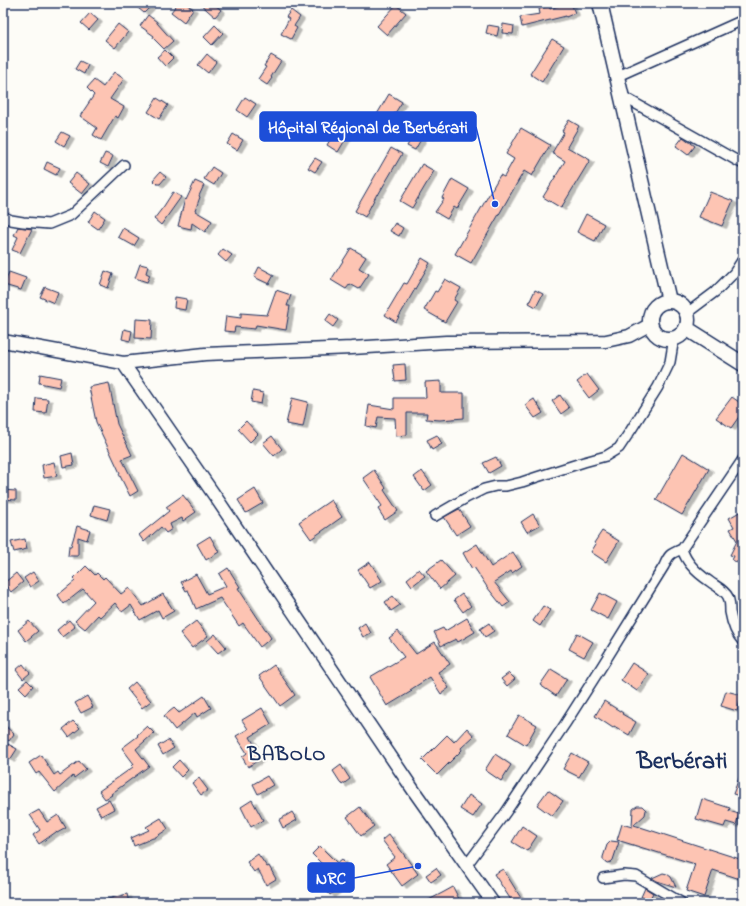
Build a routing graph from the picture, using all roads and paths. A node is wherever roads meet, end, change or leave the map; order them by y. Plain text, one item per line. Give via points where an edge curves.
1 (600, 3) edge
2 (743, 20) edge
3 (618, 76) junction
4 (622, 96) junction
5 (743, 164) edge
6 (124, 165) dead end
7 (3, 216) edge
8 (743, 259) edge
9 (669, 301) junction
10 (687, 313) junction
11 (651, 324) junction
12 (686, 328) junction
13 (674, 338) junction
14 (3, 341) edge
15 (123, 363) junction
16 (743, 364) edge
17 (743, 459) edge
18 (435, 516) dead end
19 (682, 549) junction
20 (743, 642) edge
21 (466, 866) junction
22 (603, 878) dead end
23 (493, 903) edge
24 (682, 903) edge

1 - 3 main road
2 - 3 street
3 - 4 main road
4 - 5 street
4 - 9 main road
6 - 7 street via 71,215 49,224 11,220
8 - 10 street via 734,273 715,292
9 - 10 main road via 677,302
9 - 11 main road via 654,308
10 - 12 main road
11 - 13 main road via 657,334
11 - 15 street via 629,336 606,340 446,342 205,354
12 - 13 main road
12 - 16 main road
13 - 18 street via 670,362 658,387 619,448 606,456 522,482 484,489
14 - 15 street
15 - 21 street
17 - 19 street
19 - 20 street via 684,556 696,571 729,598 733,628
19 - 21 street via 668,557 602,666 506,812
21 - 23 street
22 - 24 street via 636,876

